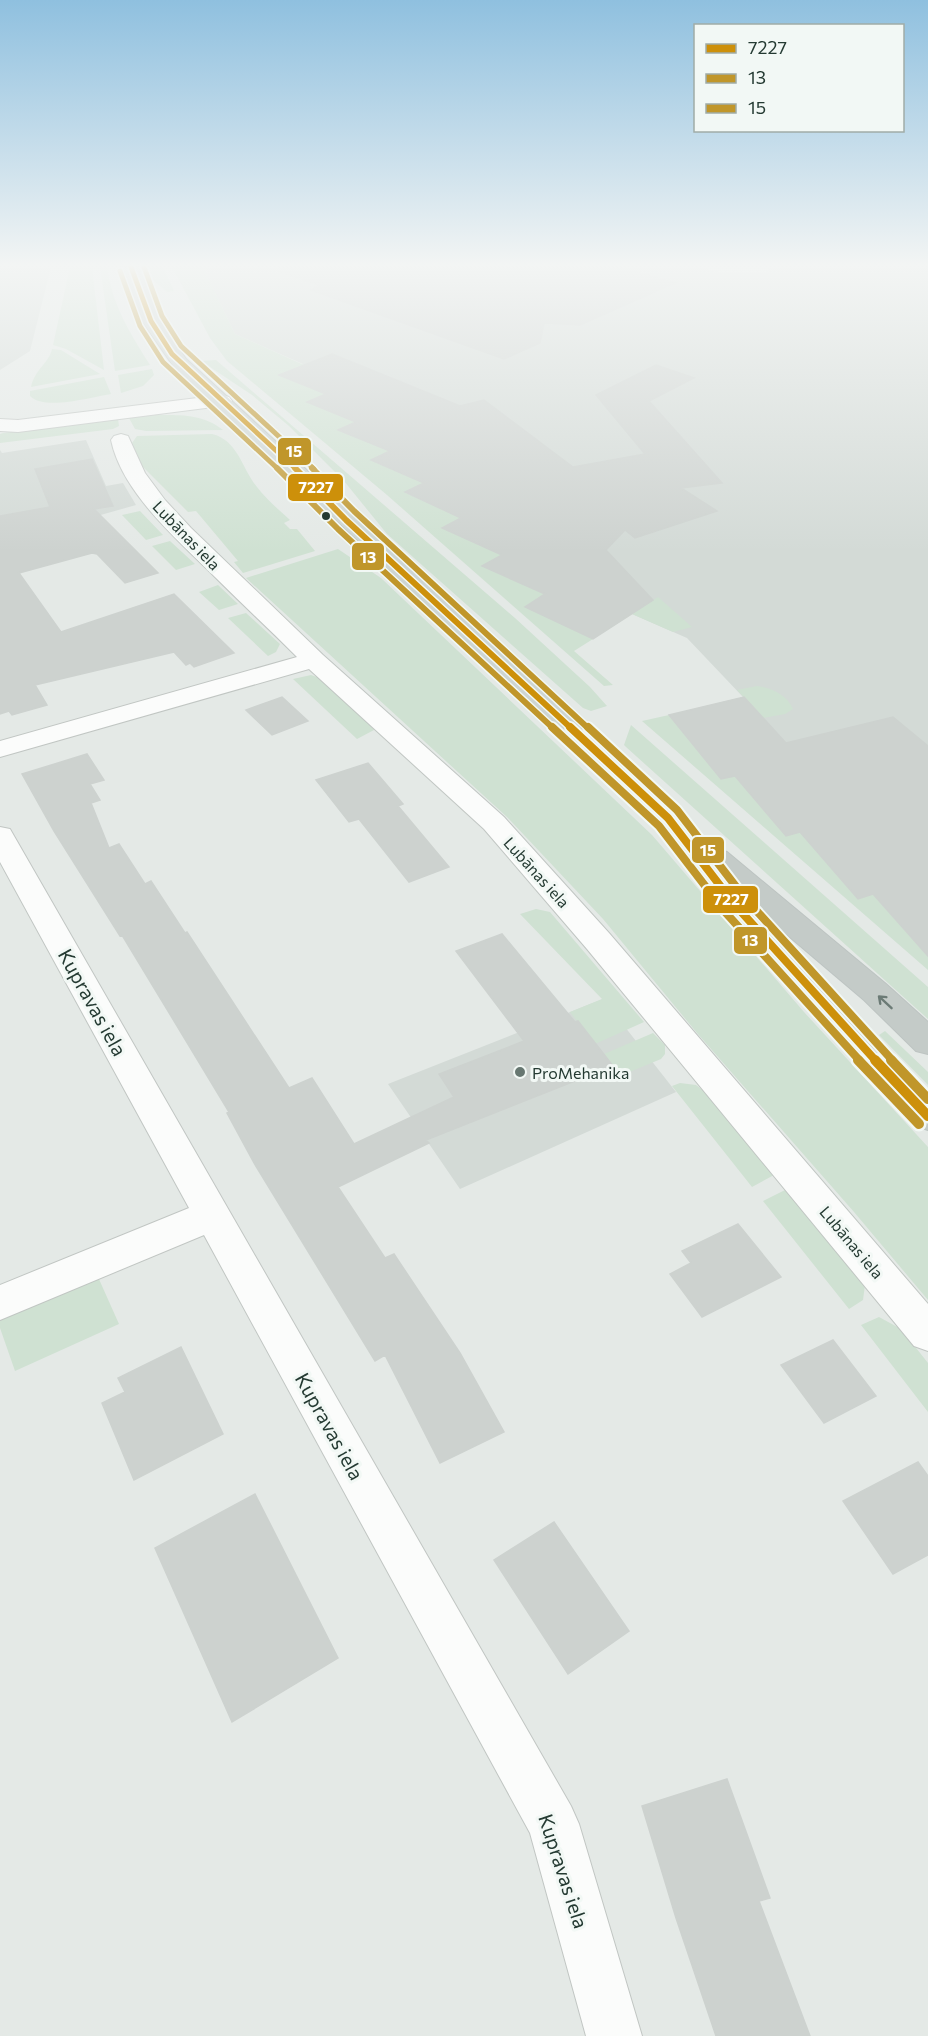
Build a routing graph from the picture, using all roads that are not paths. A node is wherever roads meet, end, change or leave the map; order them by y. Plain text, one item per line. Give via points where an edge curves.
1 (180, 362) edge
2 (213, 393) junction
3 (0, 419) edge
4 (0, 426) edge
5 (121, 440) dead end
6 (314, 660) junction
7 (0, 749) edge
8 (668, 818) junction
9 (3, 847) edge
10 (928, 1042) edge
11 (928, 1116) edge
12 (212, 1215) junction
13 (0, 1303) edge
14 (928, 1332) edge
15 (614, 2036) edge

1 - 2 main road
2 - 3 street via 19,413
2 - 4 street
2 - 8 main road
5 - 6 street, Lubānas iela via 131,468 157,505
6 - 7 street
6 - 14 street, Lubānas iela via 494,823
10 -> 8 highway via 875,992
8 - 11 highway via 735,905
9 - 12 street, Kupravas iela
12 - 13 street
12 - 15 street, Kupravas iela via 553,1824

